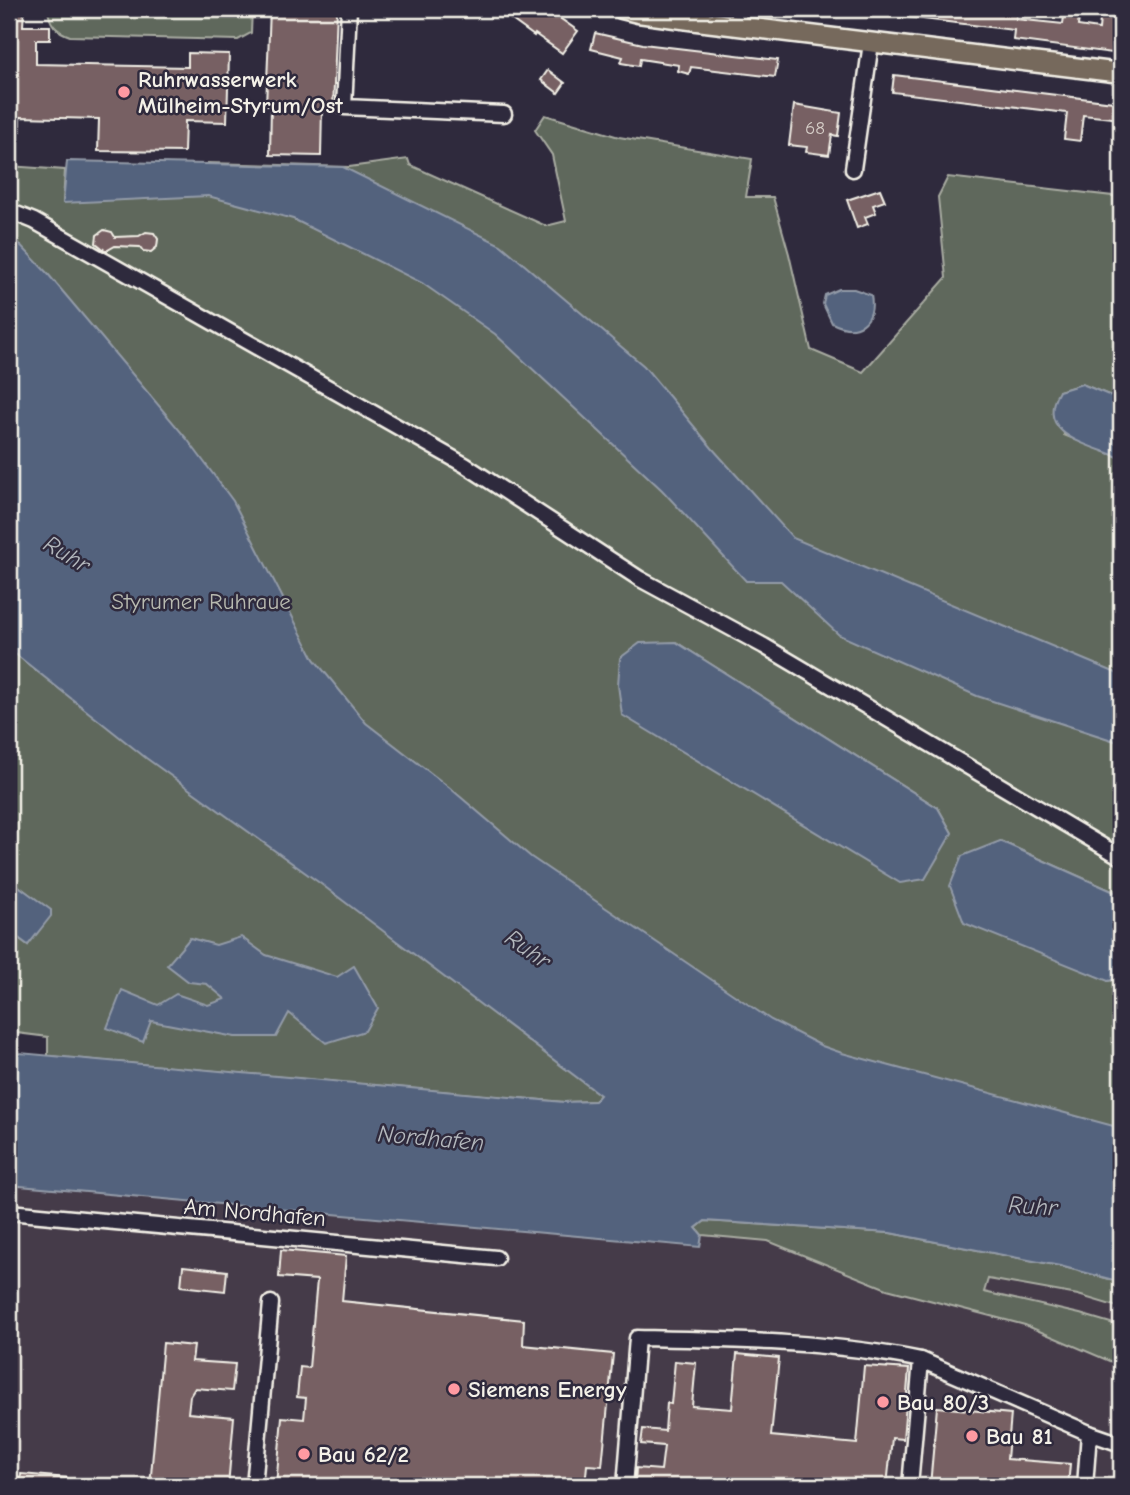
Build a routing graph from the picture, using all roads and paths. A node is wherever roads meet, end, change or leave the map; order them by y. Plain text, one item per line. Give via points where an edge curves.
1 (349, 9) edge
2 (622, 9) edge
3 (738, 17) edge
4 (871, 43) junction
5 (1121, 73) edge
6 (504, 114) dead end
7 (853, 169) dead end
8 (9, 211) edge
9 (1121, 857) edge
10 (9, 1212) edge
11 (496, 1258) dead end
12 (271, 1303) dead end
13 (921, 1360) junction
14 (1090, 1433) junction
15 (1121, 1444) edge
16 (254, 1486) edge
17 (625, 1486) edge
18 (910, 1486) edge
19 (1085, 1486) edge

1 - 6 street via 344,107
2 - 3 main road
3 - 4 main road
4 - 5 main road
4 - 7 street
8 - 9 street via 465,465 640,579 764,646
10 - 11 street, Am Nordhafen
12 - 16 street
13 - 14 street
13 - 17 street via 874,1350 638,1338
13 - 18 street
14 - 15 street
14 - 19 street

